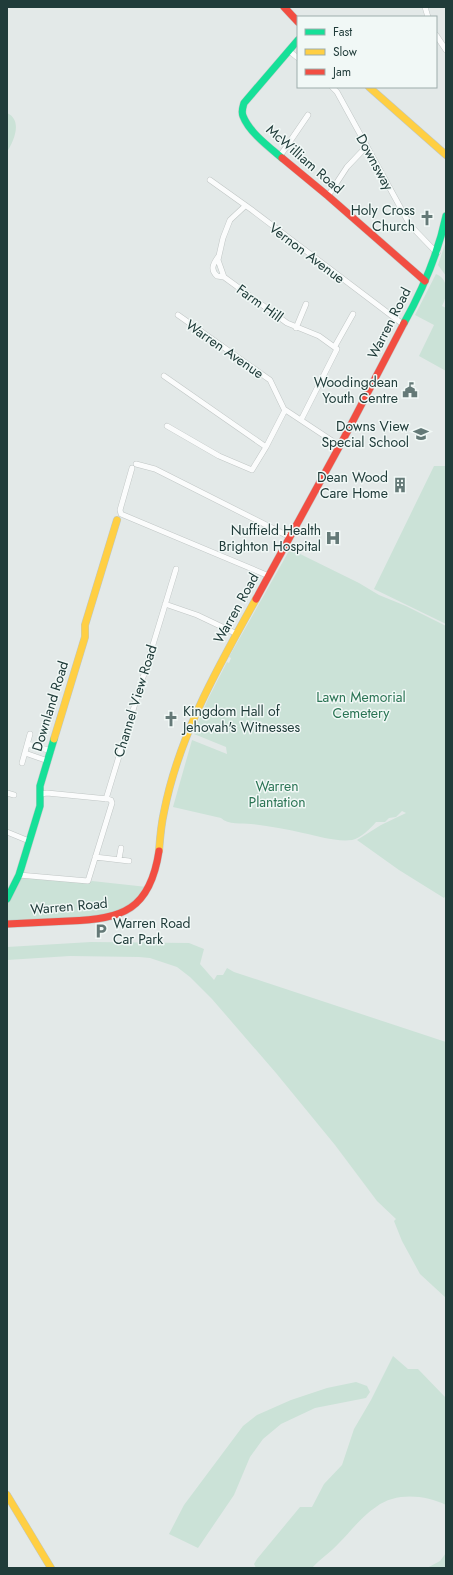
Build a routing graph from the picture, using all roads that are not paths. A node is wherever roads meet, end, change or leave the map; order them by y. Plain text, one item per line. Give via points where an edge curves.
1 (284, 7) edge
2 (297, 21) edge
3 (297, 41) edge
4 (439, 46) edge
5 (446, 50) edge
6 (289, 51) junction
7 (297, 57) edge
8 (333, 88) edge
9 (370, 88) edge
10 (308, 115) dead end
11 (366, 147) junction
12 (446, 155) edge
13 (280, 156) junction
14 (210, 180) dead end
15 (328, 196) junction
16 (245, 206) junction
17 (446, 216) edge
18 (438, 252) junction
19 (425, 281) junction
20 (306, 304) dead end
21 (353, 314) dead end
22 (178, 315) dead end
23 (404, 325) junction
24 (296, 328) junction
25 (335, 346) junction
26 (164, 376) dead end
27 (285, 410) junction
28 (301, 420) junction
29 (167, 426) dead end
30 (340, 446) junction
31 (266, 447) junction
32 (117, 520) dead end
33 (290, 537) junction
34 (176, 569) dead end
35 (269, 576) junction
36 (165, 604) junction
37 (237, 634) junction
38 (30, 734) dead end
39 (28, 744) junction
40 (51, 751) junction
41 (25, 754) junction
42 (48, 761) junction
43 (22, 763) dead end
44 (7, 793) edge
45 (41, 794) junction
46 (14, 795) dead end
47 (106, 798) junction
48 (7, 832) edge
49 (29, 841) junction
50 (122, 850) dead end
51 (96, 857) junction
52 (119, 859) junction
53 (129, 861) dead end
54 (19, 875) junction
55 (7, 899) edge
56 (7, 924) edge
57 (7, 1496) edge
58 (51, 1568) edge

1 - 2 street
3 - 6 street, McWilliam Road
4 - 5 street
6 - 7 street
6 - 13 street, McWilliam Road via 244,102 242,110 244,118 257,136
8 - 11 street, Downsway
9 - 12 street
10 - 13 street
11 - 15 street via 347,167
11 - 18 street, Downsway via 410,225
13 - 15 street, McWilliam Road
14 - 16 street, Vernon Avenue
15 - 19 street, McWilliam Road
16 - 23 street, Vernon Avenue
16 - 24 street, Farm Hill via 230,220 218,263 224,277
17 - 18 street, Warren Road
18 - 19 street, Warren Road
19 - 23 street, Warren Road
20 - 24 street, Farm Hill
21 - 25 street
22 - 27 street, Warren Avenue via 271,380
23 - 30 street, Warren Road
24 - 25 street, Farm Hill via 319,336
25 - 28 street via 337,350
26 - 31 street
27 - 28 street
27 - 31 street
28 - 30 street
29 - 31 street via 219,456 252,470
30 - 33 street, Warren Road
32 - 40 street, Downland Road via 87,617 85,637
33 - 35 street, Warren Road
33 - 35 street via 161,472 150,467 134,466 120,512 137,522
34 - 36 street, Channel View Road
35 - 37 street, Warren Road
36 - 37 street via 197,615
36 - 47 street, Channel View Road
37 - 56 street, Warren Road via 198,708 172,776 163,816 155,874 146,894 131,908 107,918
38 - 39 street
39 - 40 street
39 - 41 street
40 - 42 street, Downland Road
41 - 42 street
41 - 43 street
42 - 45 street, Downland Road via 40,786
44 - 46 street
45 - 47 street
45 - 49 street, Downland Road
47 - 51 street via 112,803
48 - 49 street
49 - 54 street, Downland Road
50 - 52 street
51 - 52 street
51 - 54 street via 88,881
52 - 53 street
54 - 55 street, Downland Road
57 - 58 street

